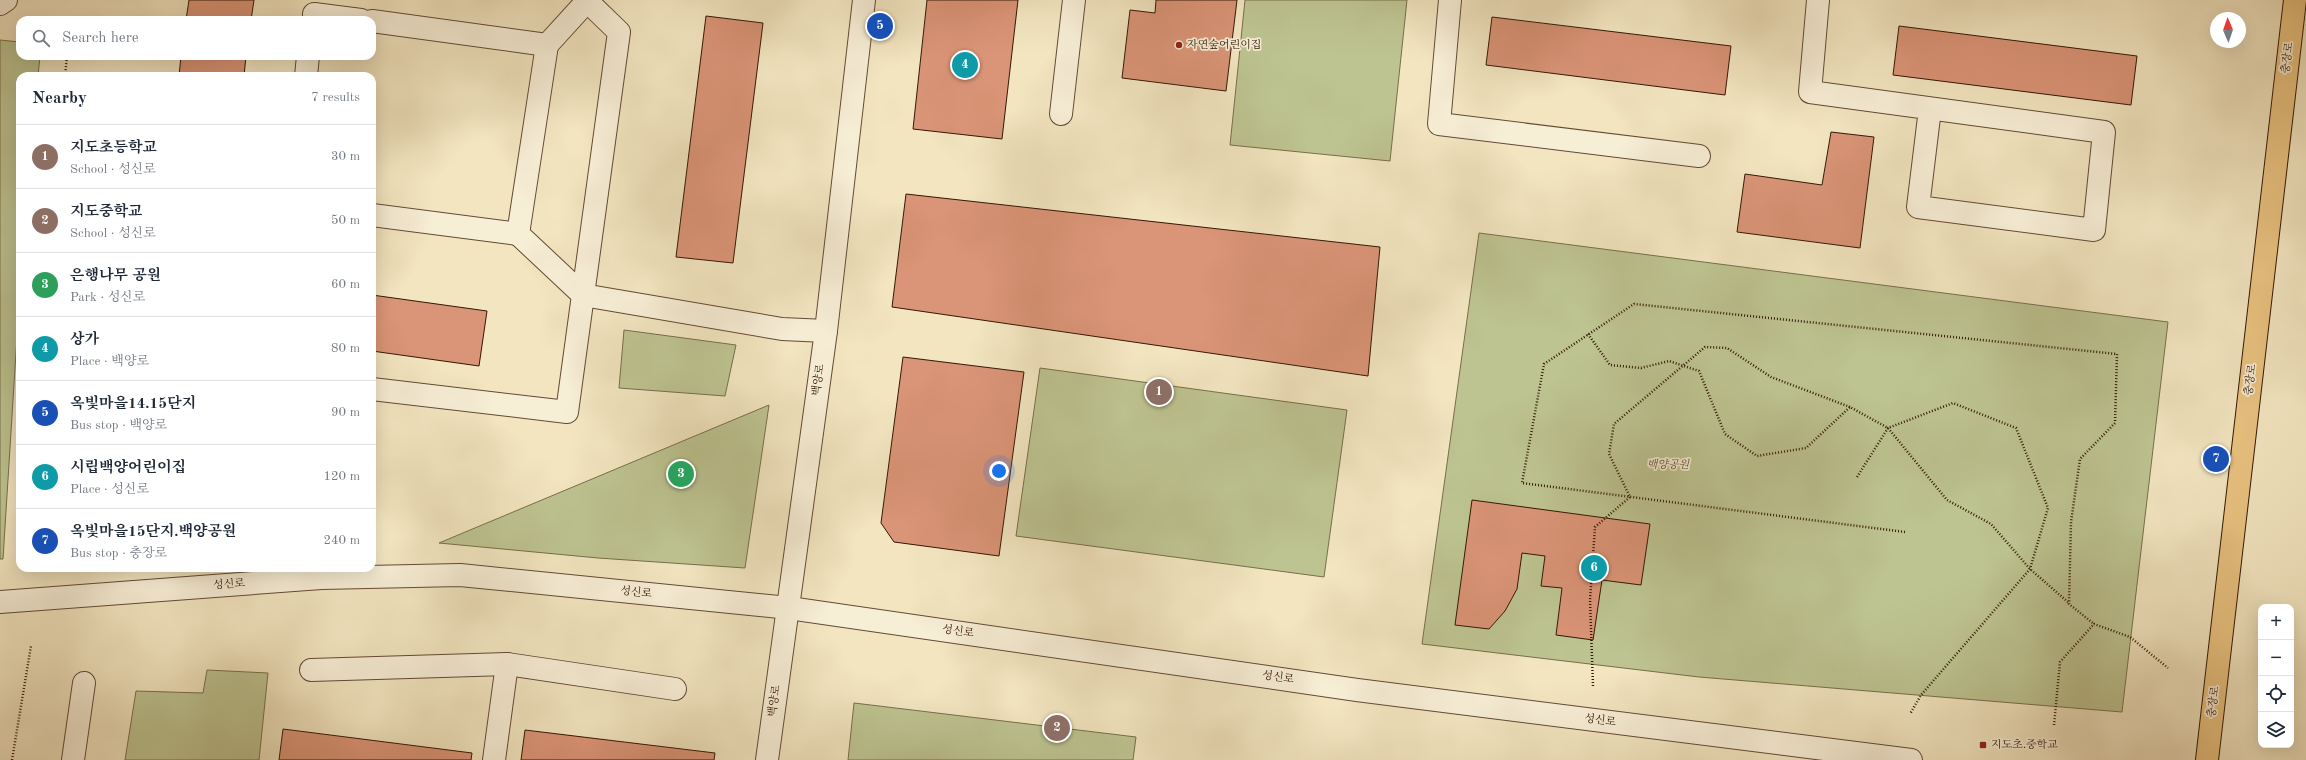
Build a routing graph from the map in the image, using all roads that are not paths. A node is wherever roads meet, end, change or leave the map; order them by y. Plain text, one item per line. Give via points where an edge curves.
1 (6, 0) edge
2 (588, 0) edge
3 (864, 0) edge
4 (1074, 0) edge
5 (1450, 0) edge
6 (1818, 0) edge
7 (2295, 0) edge
8 (0, 4) edge
9 (314, 16) edge
10 (330, 16) edge
11 (376, 22) edge
12 (547, 44) junction
13 (308, 60) edge
14 (306, 72) edge
15 (1930, 109) junction
16 (1061, 114) dead end
17 (1699, 156) dead end
18 (376, 216) edge
19 (518, 234) junction
20 (583, 295) junction
21 (826, 331) junction
22 (376, 389) edge
23 (0, 602) edge
24 (788, 608) junction
25 (507, 664) junction
26 (311, 670) dead end
27 (84, 683) dead end
28 (675, 689) dead end
29 (1791, 753) edge
30 (73, 760) edge
31 (494, 760) edge
32 (767, 760) edge
33 (1911, 760) edge
34 (2207, 760) edge

1 - 8 street
2 - 12 street
2 - 20 street via 619,32
3 - 21 street, 백양로
4 - 16 street
5 - 17 street via 1439,124
6 - 15 street via 1810,92
7 - 34 main road, 충장로
9 - 10 street
11 - 12 street
12 - 19 street
13 - 14 street
15 - 15 street via 2104,132 2094,230 1918,207
18 - 19 street
19 - 20 street
20 - 21 street via 782,329
20 - 22 street via 567,412
21 - 24 street, 백양로
23 - 24 street, 성신로 via 321,578 460,575
24 - 29 street, 성신로
24 - 32 street, 백양로
25 - 26 street
25 - 28 street
25 - 31 street
27 - 30 street
29 - 33 street, 성신로

